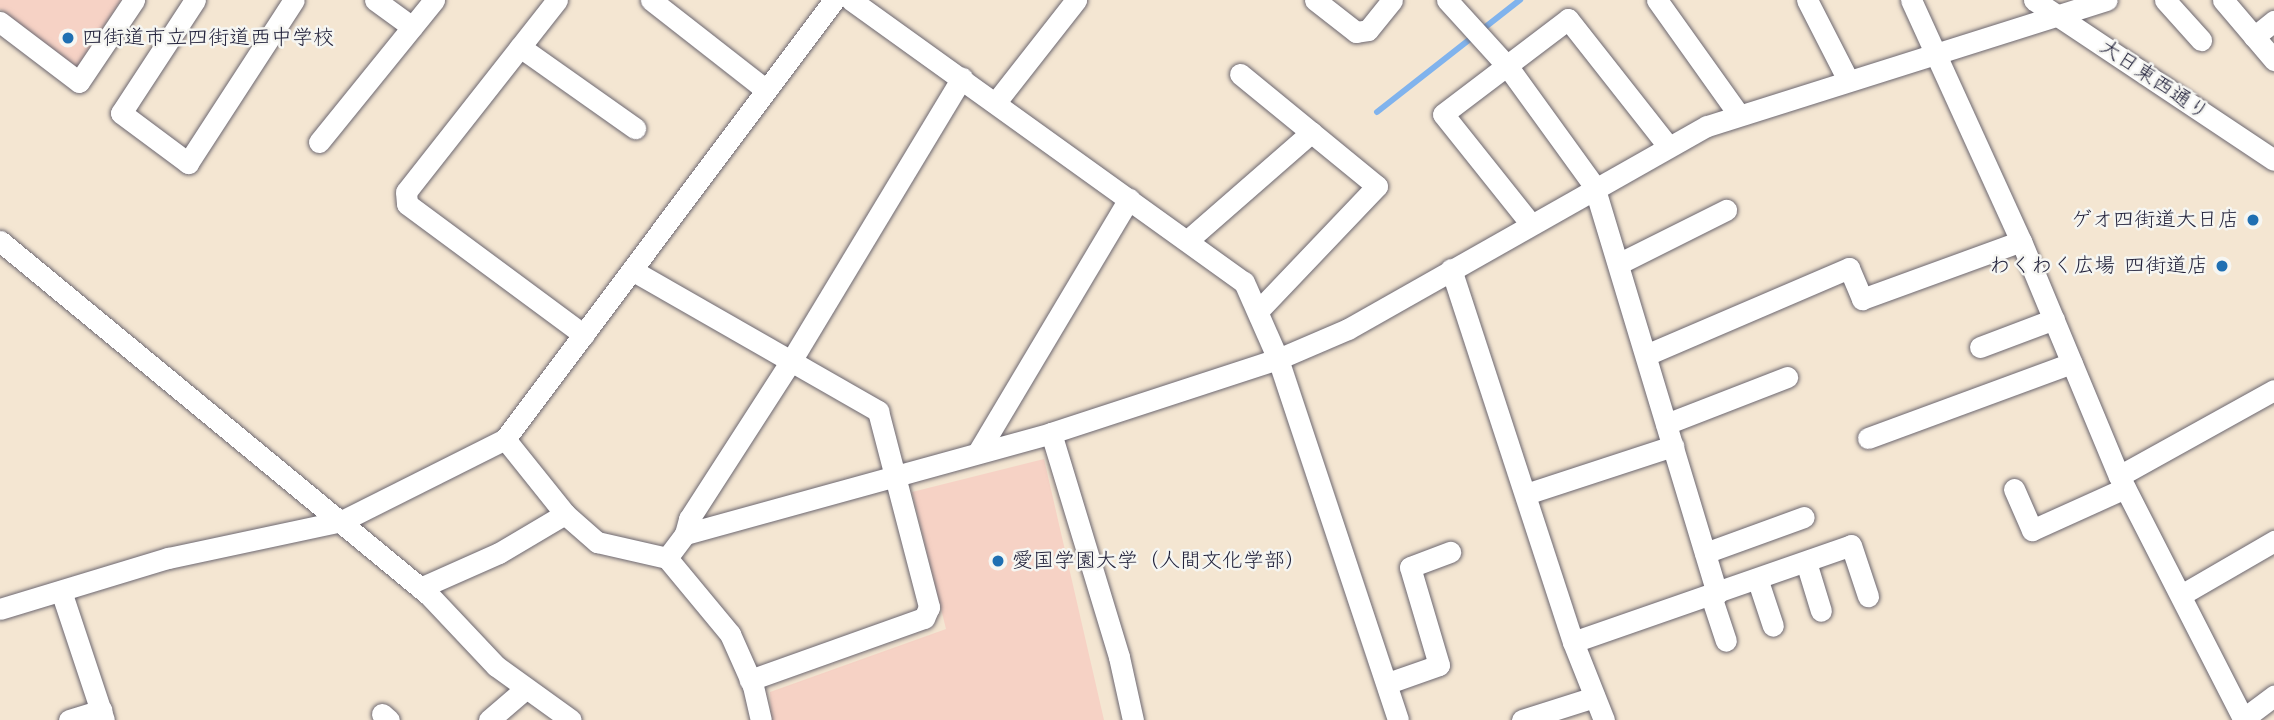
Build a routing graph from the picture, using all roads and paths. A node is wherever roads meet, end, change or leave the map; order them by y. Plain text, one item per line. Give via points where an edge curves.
1 (134, 0) edge
2 (195, 0) edge
3 (294, 0) edge
4 (375, 0) edge
5 (433, 0) edge
6 (557, 0) edge
7 (651, 0) edge
8 (834, 0) edge
9 (851, 0) edge
10 (1076, 0) edge
11 (1315, 0) edge
12 (1392, 0) edge
13 (1447, 0) edge
14 (1657, 0) edge
15 (1807, 0) edge
16 (1912, 0) edge
17 (2034, 0) edge
18 (2107, 0) edge
19 (2165, 0) edge
20 (2223, 0) edge
21 (673, 7) edge
22 (2057, 16) junction
23 (2274, 20) edge
24 (0, 22) edge
25 (412, 26) junction
26 (2254, 37) junction
27 (2200, 40) dead end
28 (520, 47) junction
29 (1936, 54) junction
30 (2274, 60) edge
31 (1508, 67) junction
32 (1240, 74) dead end
33 (962, 78) junction
34 (1848, 80) junction
35 (766, 90) junction
36 (996, 102) junction
37 (1739, 116) junction
38 (635, 128) dead end
39 (1312, 132) junction
40 (319, 142) dead end
41 (1668, 146) junction
42 (2274, 160) edge
43 (1594, 186) junction
44 (1129, 199) junction
45 (1726, 210) dead end
46 (1530, 223) junction
47 (1188, 240) junction
48 (2021, 241) junction
49 (0, 242) edge
50 (1618, 264) junction
51 (1451, 269) junction
52 (632, 270) junction
53 (1258, 311) junction
54 (2054, 319) junction
55 (583, 335) junction
56 (1980, 347) dead end
57 (1646, 355) junction
58 (1278, 359) junction
59 (792, 361) junction
60 (2072, 363) junction
61 (1787, 377) dead end
62 (2274, 390) edge
63 (1666, 424) junction
64 (1051, 433) junction
65 (1868, 438) dead end
66 (505, 439) junction
67 (1673, 446) junction
68 (978, 452) junction
69 (895, 476) junction
70 (2122, 482) junction
71 (2014, 489) dead end
72 (1526, 494) junction
73 (565, 514) junction
74 (1804, 517) dead end
75 (342, 521) junction
76 (685, 534) junction
77 (2274, 541) edge
78 (1450, 552) dead end
79 (1705, 553) junction
80 (667, 558) junction
81 (1806, 562) junction
82 (1758, 581) junction
83 (420, 588) junction
84 (61, 591) junction
85 (1714, 595) junction
86 (2181, 595) junction
87 (1868, 596) dead end
88 (0, 609) edge
89 (1821, 611) dead end
90 (1773, 626) dead end
91 (1726, 641) dead end
92 (1573, 642) junction
93 (750, 680) junction
94 (1388, 683) junction
95 (525, 689) junction
96 (2274, 696) edge
97 (1594, 697) junction
98 (102, 715) edge
99 (2244, 719) edge
100 (69, 720) edge
101 (489, 720) edge
102 (571, 720) edge
103 (761, 720) edge
104 (1133, 720) edge
105 (1398, 720) edge
106 (1522, 720) edge
107 (1604, 720) edge

1 - 24 street via 79,82
2 - 3 street via 121,113 188,163
4 - 25 street
5 - 25 street
6 - 28 street
7 - 21 street
8 - 35 street
9 - 33 street
10 - 36 street
11 - 12 street via 1356,32 1368,30
13 - 31 street
14 - 37 street
15 - 34 street
16 - 29 street
17 - 22 street, 大日東西通り
18 - 22 street
19 - 27 street
20 - 26 street
21 - 35 street
22 - 29 street
22 - 42 street, 大日東西通り
23 - 26 street
25 - 40 street
26 - 30 street
28 - 38 street
28 - 55 street via 407,192 407,204
29 - 34 street
29 - 48 street
31 - 41 street via 1568,19
31 - 43 street
31 - 46 street via 1443,114
32 - 39 street
33 - 36 street
33 - 59 street
34 - 37 street
35 - 52 street
36 - 44 street
37 - 41 street
39 - 47 street
39 - 53 street via 1377,187
41 - 43 street
43 - 46 street
43 - 50 street
44 - 47 street
44 - 68 street
45 - 50 street
46 - 51 street
47 - 53 street via 1244,282
48 - 54 street
48 - 57 street via 1862,299 1849,268
49 - 75 street
50 - 57 street
51 - 58 street via 1348,329
51 - 72 street
52 - 55 street
52 - 59 street
53 - 58 street
54 - 56 street
54 - 60 street
55 - 66 street
57 - 63 street
58 - 64 street
58 - 94 street
59 - 69 street via 878,411
59 - 76 street via 689,519
60 - 65 street
60 - 70 street
61 - 63 street
62 - 70 street
63 - 67 street
64 - 68 street
64 - 104 street via 1119,657
66 - 73 street
66 - 75 street
67 - 72 street
67 - 79 street
68 - 69 street
69 - 76 street
69 - 93 street via 929,607 923,618
70 - 71 street via 2032,530
70 - 86 street
72 - 92 street
73 - 80 street via 597,542
73 - 83 street via 499,553
74 - 79 street
75 - 83 street
75 - 84 street via 168,558
76 - 80 street
77 - 86 street
78 - 94 street via 1410,567 1439,665
79 - 85 street
80 - 93 street via 712,608
81 - 82 street
81 - 87 street via 1851,545
81 - 89 street
82 - 85 street
82 - 90 street
83 - 95 street
84 - 88 street
84 - 98 street
85 - 91 street
85 - 92 street
86 - 99 street
92 - 97 street
93 - 103 street
94 - 105 street
95 - 101 street
95 - 102 street
96 - 99 street
97 - 106 street
97 - 107 street
98 - 100 street

